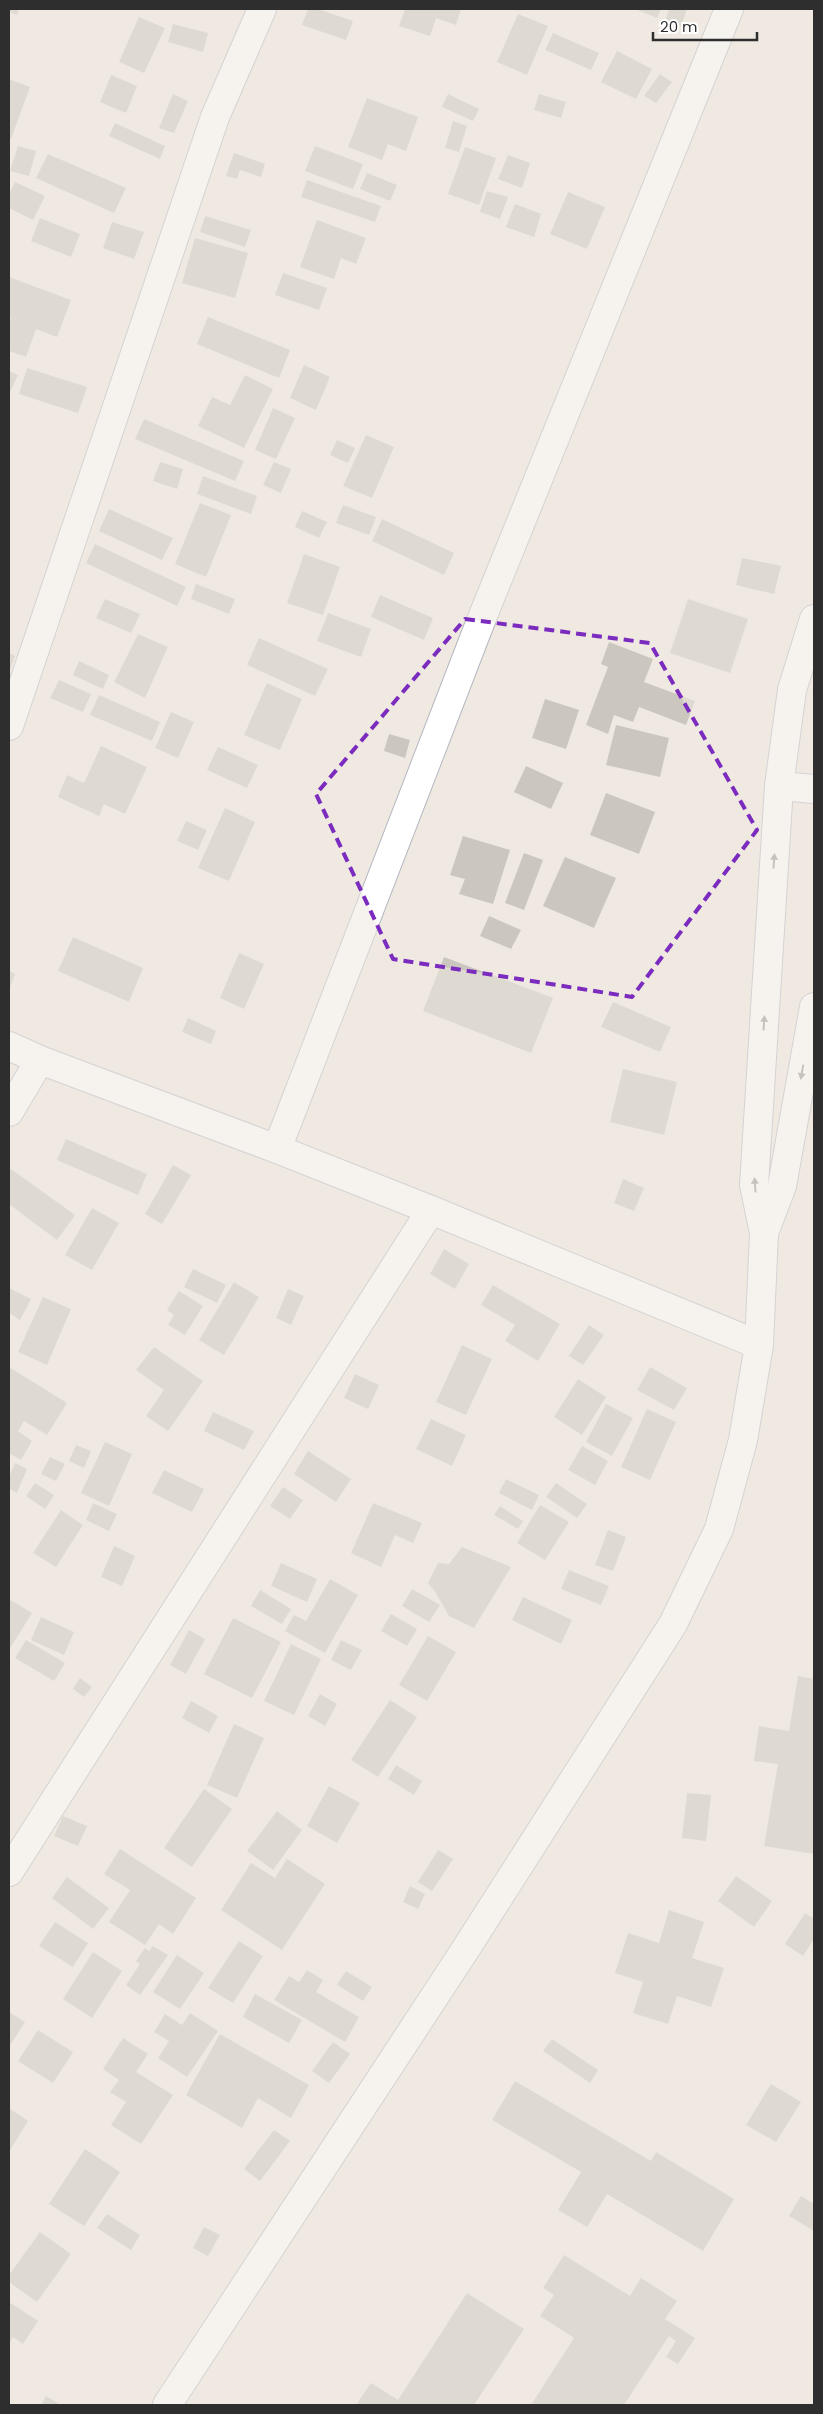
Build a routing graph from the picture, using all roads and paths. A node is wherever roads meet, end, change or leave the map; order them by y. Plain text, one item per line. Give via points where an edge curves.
1 (262, 9) edge
2 (729, 9) edge
3 (814, 619) edge
4 (803, 691) edge
5 (9, 726) edge
6 (779, 786) junction
7 (814, 789) edge
8 (814, 1007) edge
9 (9, 1046) edge
10 (40, 1060) junction
11 (9, 1112) edge
12 (277, 1149) junction
13 (431, 1210) junction
14 (764, 1233) junction
15 (759, 1345) junction
16 (9, 1872) edge
17 (167, 2405) edge

1 - 5 street via 214,117
2 - 12 street via 482,618
3 - 4 street
4 - 6 street
6 - 7 street
14 -> 6 street via 754,1185
8 -> 14 street via 782,1186
9 - 10 street
10 - 11 street
10 - 12 street
12 - 13 street
13 - 15 street
13 - 16 street
14 - 15 street
15 - 17 street via 743,1440 719,1529 673,1624 467,1947

